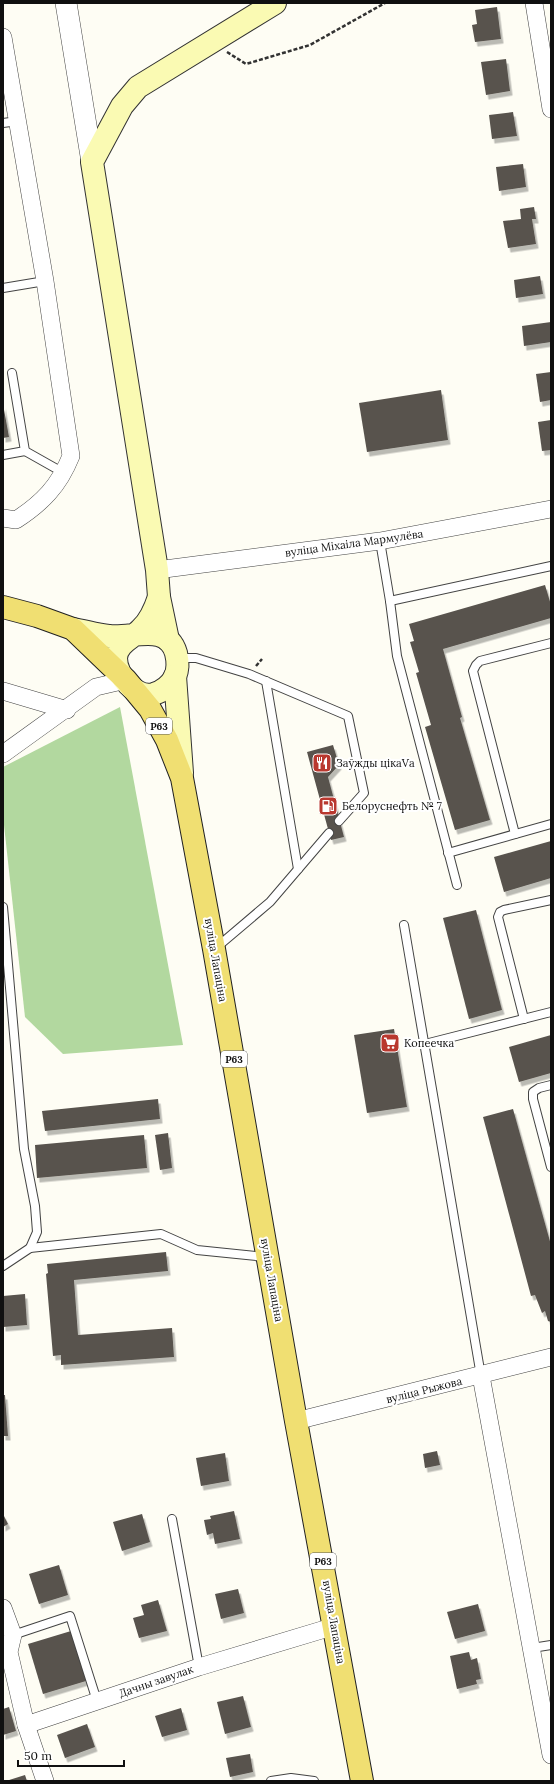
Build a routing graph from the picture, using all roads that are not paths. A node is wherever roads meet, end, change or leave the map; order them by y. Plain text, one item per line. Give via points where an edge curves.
1 (66, 3) edge
2 (275, 3) edge
3 (534, 3) edge
4 (3, 37) edge
5 (551, 109) edge
6 (11, 122) edge
7 (92, 162) junction
8 (45, 281) junction
9 (3, 288) edge
10 (12, 373) dead end
11 (25, 452) junction
12 (3, 455) edge
13 (64, 473) junction
14 (551, 508) edge
15 (3, 518) edge
16 (380, 541) junction
17 (551, 566) edge
18 (157, 570) junction
19 (159, 598) junction
20 (390, 601) junction
21 (3, 607) edge
22 (73, 629) junction
23 (135, 635) junction
24 (551, 643) edge
25 (173, 658) junction
26 (126, 680) junction
27 (266, 681) junction
28 (3, 691) edge
29 (67, 710) junction
30 (3, 754) edge
31 (182, 778) junction
32 (339, 821) dead end
33 (551, 824) edge
34 (329, 833) dead end
35 (515, 834) junction
36 (448, 853) junction
37 (298, 869) junction
38 (457, 885) dead end
39 (551, 900) edge
40 (3, 907) edge
41 (404, 925) dead end
42 (214, 949) junction
43 (551, 1012) edge
44 (524, 1019) junction
45 (425, 1044) junction
46 (551, 1085) edge
47 (551, 1167) edge
48 (30, 1248) junction
49 (268, 1257) junction
50 (3, 1266) edge
51 (551, 1357) edge
52 (481, 1376) junction
53 (296, 1421) junction
54 (172, 1518) dead end
55 (3, 1608) edge
56 (335, 1626) junction
57 (13, 1635) junction
58 (551, 1645) edge
59 (532, 1648) junction
60 (199, 1667) junction
61 (97, 1701) junction
62 (26, 1725) junction
63 (551, 1755) edge
64 (45, 1781) edge
65 (271, 1781) edge
66 (314, 1781) edge
67 (359, 1781) edge

1 - 7 street
2 - 7 main road via 138,87 122,106
3 - 5 street
4 - 6 street
6 - 8 street
7 - 18 main road
8 - 9 lane
8 - 13 street via 71,456
10 - 11 lane
11 - 12 lane
11 - 13 lane
13 - 15 street via 38,505 16,520
14 - 16 street, вуліца Міхаіла Мармулёва
16 - 18 street, вуліца Міхаіла Мармулёва
16 - 20 lane
17 - 20 lane
18 - 19 main road
19 - 23 main road via 148,621
19 - 25 main road
20 - 36 lane via 397,656
21 - 22 main road, вуліца Лапаціна / Р63
22 - 23 main road, вуліца Лапаціна / Р63 via 109,636
22 - 26 main road, вуліца Лапаціна / Р63
23 - 25 main road, вуліца Лапаціна / Р63 via 151,633
23 - 26 main road, вуліца Лапаціна / Р63 via 122,644 116,657
24 - 35 lane via 480,661 473,671
25 - 26 main road, вуліца Лапаціна / Р63 via 165,689 150,695 142,695
25 - 27 lane via 196,658
25 - 31 main road, вуліца Лапаціна / Р63
26 - 29 street via 96,687
26 - 31 main road, вуліца Лапаціна / Р63 via 150,709 167,740
27 - 32 lane via 348,716 364,793
27 - 37 lane
28 - 29 street
29 - 30 street
31 - 42 main road, вуліца Лапаціна / Р63
33 - 35 lane
34 - 37 lane
35 - 36 lane
36 - 38 lane
37 - 42 lane via 270,902
39 - 44 lane via 504,910 498,917
40 - 48 lane via 24,1149 35,1206 37,1232
41 - 45 lane
42 - 49 main road, вуліца Лапаціна / Р63
43 - 44 lane
44 - 45 lane
45 - 52 lane
46 - 47 lane via 533,1092
48 - 49 lane via 161,1234 197,1250
48 - 50 lane
49 - 53 main road, вуліца Лапаціна / Р63
51 - 52 street, вуліца Рыжова
52 - 53 street, вуліца Рыжова
52 - 59 street
53 - 56 main road, вуліца Лапаціна / Р63
54 - 60 lane
55 - 57 street
56 - 60 street, Дачны завулак
56 - 67 main road, вуліца Лапаціна / Р63
57 - 61 lane via 70,1616
57 - 62 street via 9,1652
58 - 59 lane
59 - 63 street
60 - 61 street, Дачны завулак
61 - 62 street, Дачны завулак
62 - 64 street
65 - 66 lane via 291,1778

